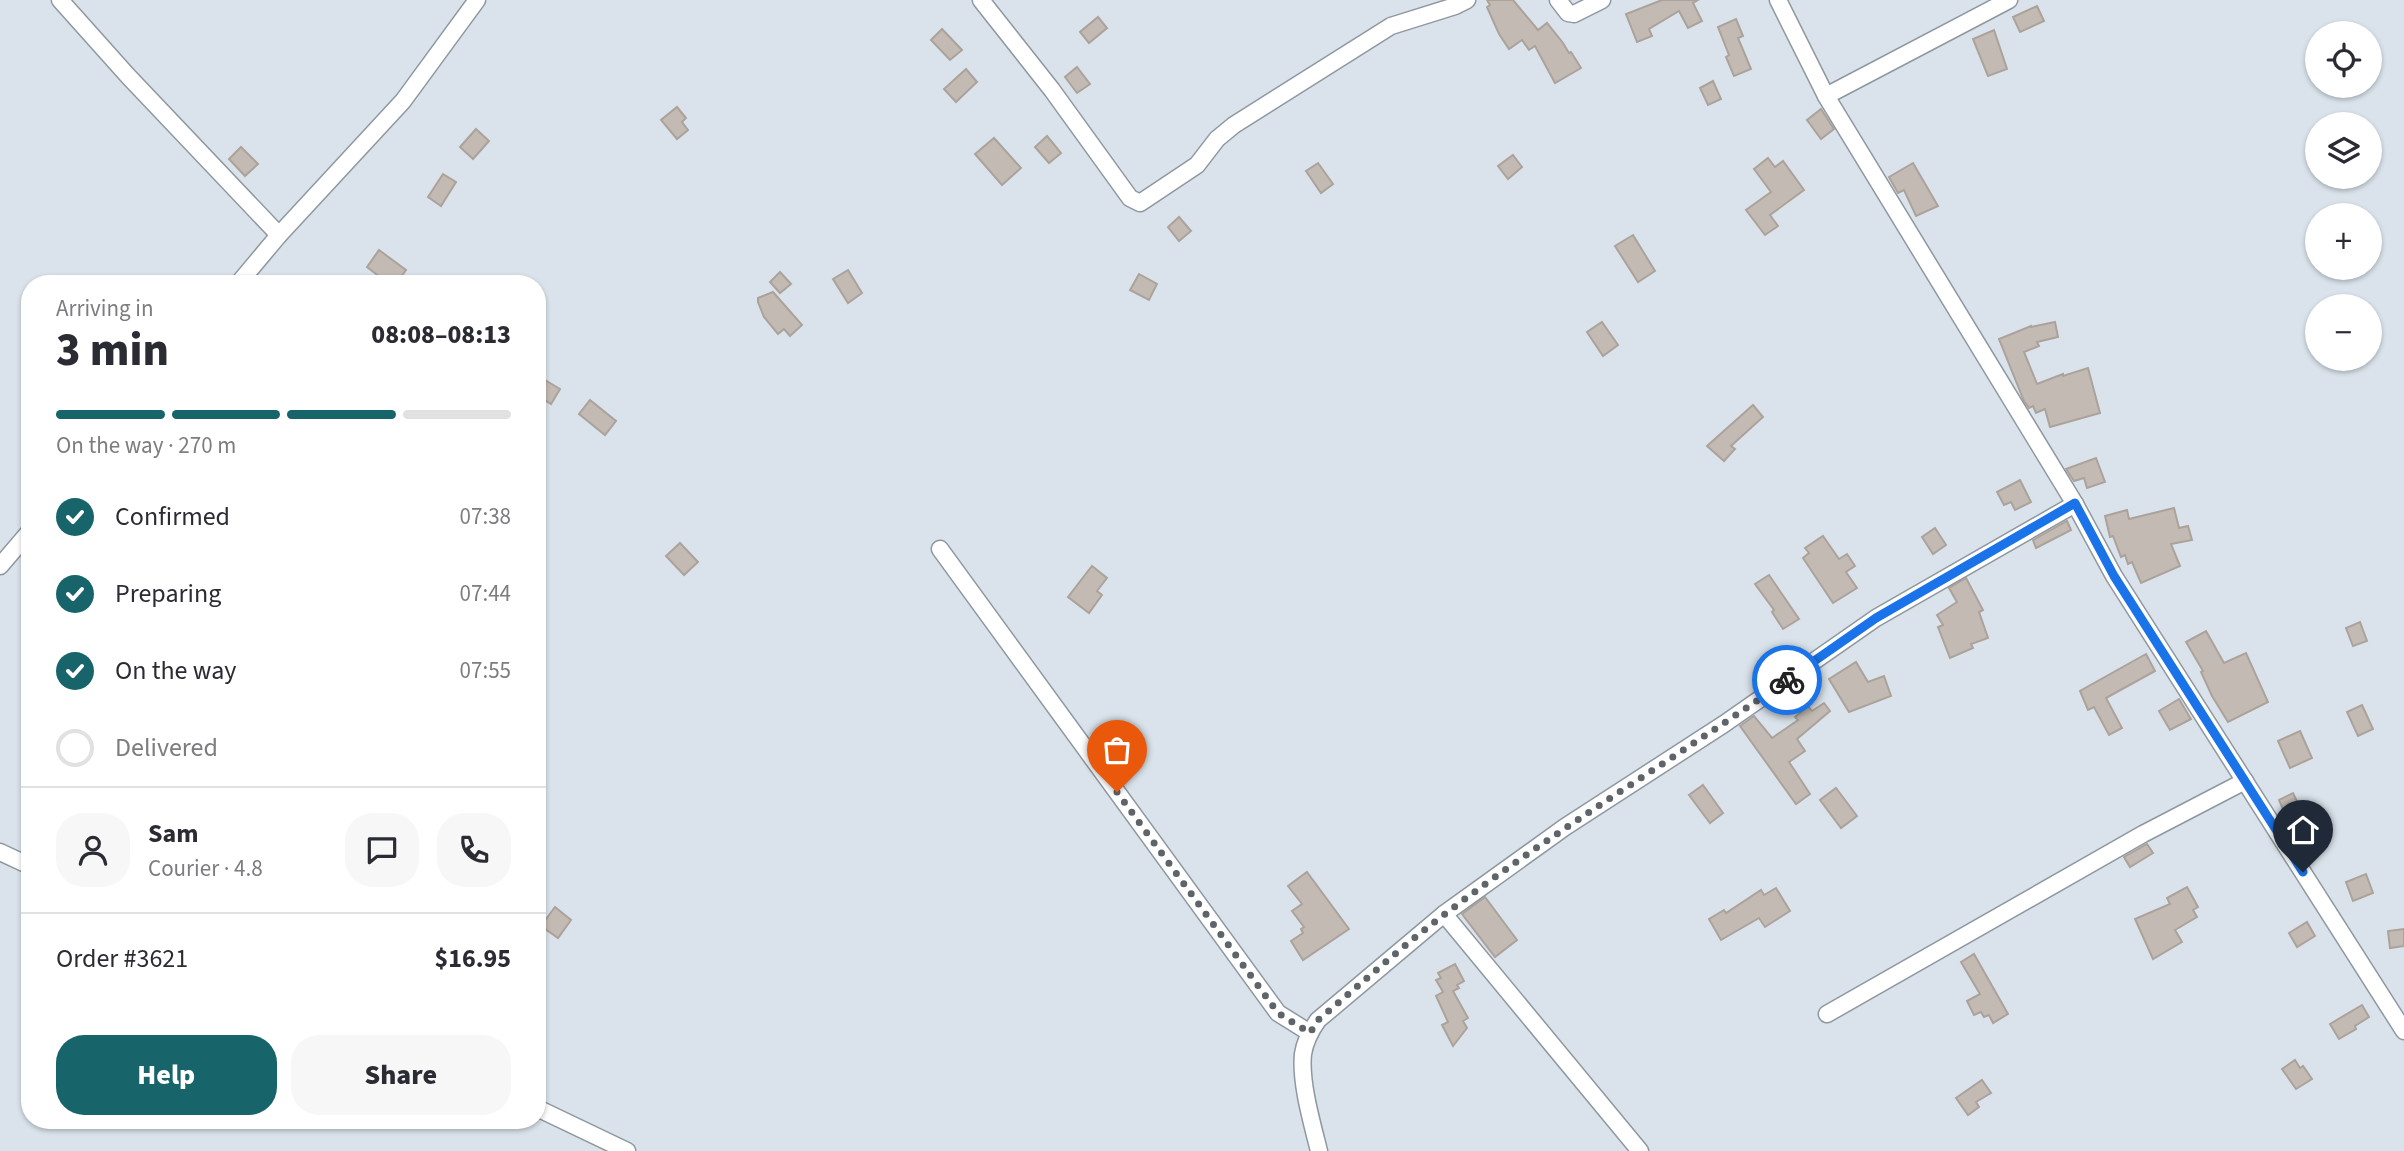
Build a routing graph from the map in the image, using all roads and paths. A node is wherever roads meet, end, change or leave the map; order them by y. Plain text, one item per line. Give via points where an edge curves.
1 (60, 0) edge
2 (477, 0) edge
3 (981, 0) edge
4 (1467, 0) edge
5 (1558, 0) edge
6 (1602, 0) edge
7 (1778, 0) edge
8 (2009, 0) edge
9 (1826, 96) junction
10 (278, 235) junction
11 (245, 275) edge
12 (2075, 503) junction
13 (21, 542) edge
14 (940, 549) dead end
15 (0, 566) edge
16 (2245, 781) junction
17 (0, 852) edge
18 (21, 862) edge
19 (1444, 914) junction
20 (1828, 1014) dead end
21 (2404, 1031) edge
22 (1310, 1033) junction
23 (546, 1112) edge
24 (627, 1151) edge
25 (1319, 1151) edge
26 (1640, 1151) edge

1 - 10 street
2 - 10 street via 402,102
3 - 4 street via 1130,198 1140,203 1197,164 1234,125 1391,26
5 - 6 street via 1574,14
7 - 9 street
8 - 9 street
9 - 12 street
10 - 11 street
12 - 16 street via 2114,576
12 - 19 street via 1876,618
13 - 15 street
14 - 22 street via 1278,1013
16 - 20 street
16 - 21 street
17 - 18 street
19 - 22 street via 1318,1020
19 - 26 street
22 - 25 street via 1303,1069
23 - 24 street

